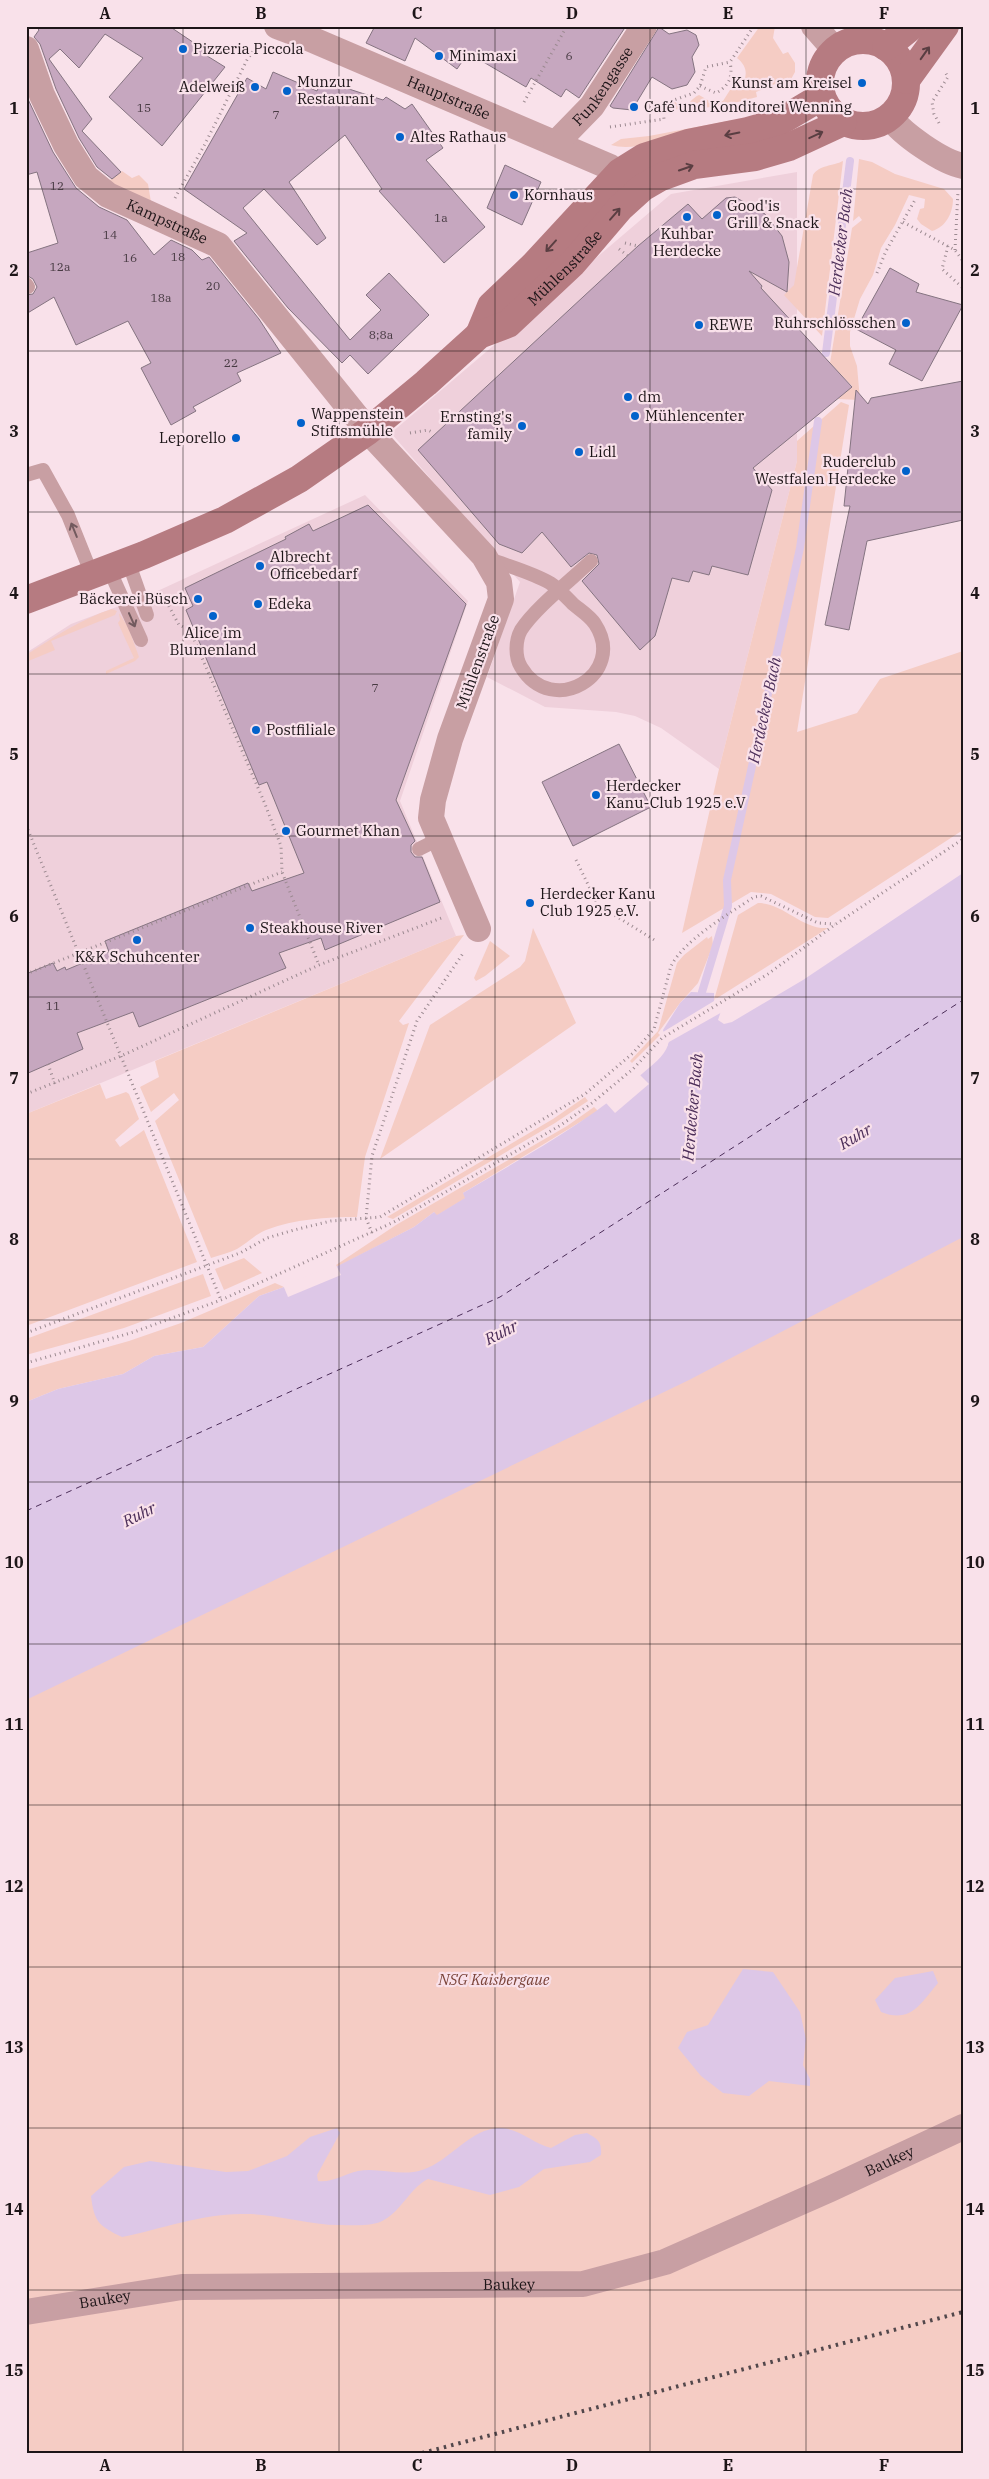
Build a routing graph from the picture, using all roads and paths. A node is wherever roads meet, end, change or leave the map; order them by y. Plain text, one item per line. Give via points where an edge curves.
1 (567, 26) edge
2 (644, 26) edge
3 (754, 26) edge
4 (814, 26) edge
5 (912, 26) edge
6 (945, 26) edge
7 (311, 31) edge
8 (268, 34) edge
9 (886, 47) junction
10 (26, 49) edge
11 (835, 50) junction
12 (730, 62) junction
13 (948, 77) dead end
14 (906, 80) junction
15 (700, 86) junction
16 (821, 98) junction
17 (34, 101) edge
18 (890, 117) junction
19 (843, 122) junction
20 (513, 125) junction
21 (602, 129) dead end
22 (556, 144) junction
23 (954, 162) edge
24 (620, 172) junction
25 (642, 188) junction
26 (915, 200) dead end
27 (163, 221) junction
28 (903, 222) junction
29 (948, 246) junction
30 (955, 250) junction
31 (963, 261) edge
32 (877, 273) dead end
33 (963, 288) edge
34 (479, 335) junction
35 (428, 430) dead end
36 (368, 431) junction
37 (434, 434) dead end
38 (26, 474) edge
39 (484, 556) junction
40 (591, 561) dead end
41 (118, 565) junction
42 (26, 600) edge
43 (148, 615) dead end
44 (141, 640) dead end
45 (26, 825) edge
46 (963, 839) edge
47 (576, 860) dead end
48 (282, 872) junction
49 (474, 918) junction
50 (836, 924) junction
51 (656, 941) dead end
52 (78, 953) junction
53 (319, 965) junction
54 (26, 974) edge
55 (121, 1056) junction
56 (48, 1064) dead end
57 (55, 1084) junction
58 (26, 1094) edge
59 (366, 1218) junction
60 (372, 1233) junction
61 (208, 1265) junction
62 (221, 1300) junction
63 (26, 1333) edge
64 (26, 1363) edge
65 (963, 2127) edge
66 (26, 2312) edge

1 - 20 path
2 - 22 street, Funkengasse via 592,106
3 - 12 path
4 - 11 street
5 - 9 main road
14 -> 6 main road
7 - 8 street, Hauptstraße
7 - 20 street, Hauptstraße
8 - 27 path via 247,60
9 - 11 main road via 871,40 852,41
9 - 14 main road via 898,58
10 - 17 street, Kampstraße
11 - 16 main road via 824,63 819,80
12 - 15 path via 706,67
12 - 15 path via 732,72 725,88 716,93
13 - 23 path via 932,102 934,114 951,134
14 - 18 main road via 905,94
15 - 21 path via 694,93 674,100 662,110 664,119
16 - 19 main road via 830,112
16 -> 24 main road via 779,122 688,143 644,157
17 - 27 street, Kampstraße via 86,177 108,195
18 - 19 main road via 875,125
18 - 23 street via 896,126
25 -> 19 main road via 661,177 694,166 755,157 789,147
20 - 22 street, Hauptstraße
22 - 24 street, Hauptstraße
23 - 30 path
24 - 25 street, Hauptstraße
24 -> 34 main road, Mühlenstraße via 490,306
34 -> 25 main road, Mühlenstraße via 508,324 573,263 621,207
26 - 28 path
27 - 36 street, Kampstraße via 218,245
28 - 29 path
28 - 32 path
29 - 30 path
29 - 33 path via 942,269
30 - 31 path
34 - 36 main road, Mühlenstraße
35 - 37 path
36 - 39 street, Mühlenstraße
36 - 41 main road, Mühlenstraße via 299,479 225,520
41 -> 38 lane via 68,515 43,470
39 - 40 lane via 551,584 579,610 594,623 601,637 603,654 600,664 582,685 567,690 536,684 517,661 516,650 520,632 530,619
39 - 49 street, Mühlenstraße via 500,582 501,599 450,739 433,800 429,844
41 - 42 main road, Mühlenstraße
41 - 43 lane
41 -> 44 lane
41 - 48 path via 179,625 190,630 281,846
45 - 52 path
46 - 50 path
47 - 51 path via 598,905
48 - 52 path
48 - 53 path
49 - 53 path
49 - 59 path via 417,1020 372,1156
50 - 59 path via 818,923 761,896 746,902 682,949 673,961 654,1029 611,1073 549,1116 380,1217
50 - 60 path via 768,974 662,1038 633,1069 561,1125
52 - 54 path
52 - 55 path
53 - 55 path
55 - 57 path
55 - 61 path
56 - 57 path
57 - 58 path
59 - 60 path
59 - 61 path via 331,1221 267,1238
60 - 62 path
61 - 62 path
61 - 63 path
62 - 64 path via 134,1332
65 - 66 street, Baukey via 830,2190 665,2262 583,2284 182,2287

